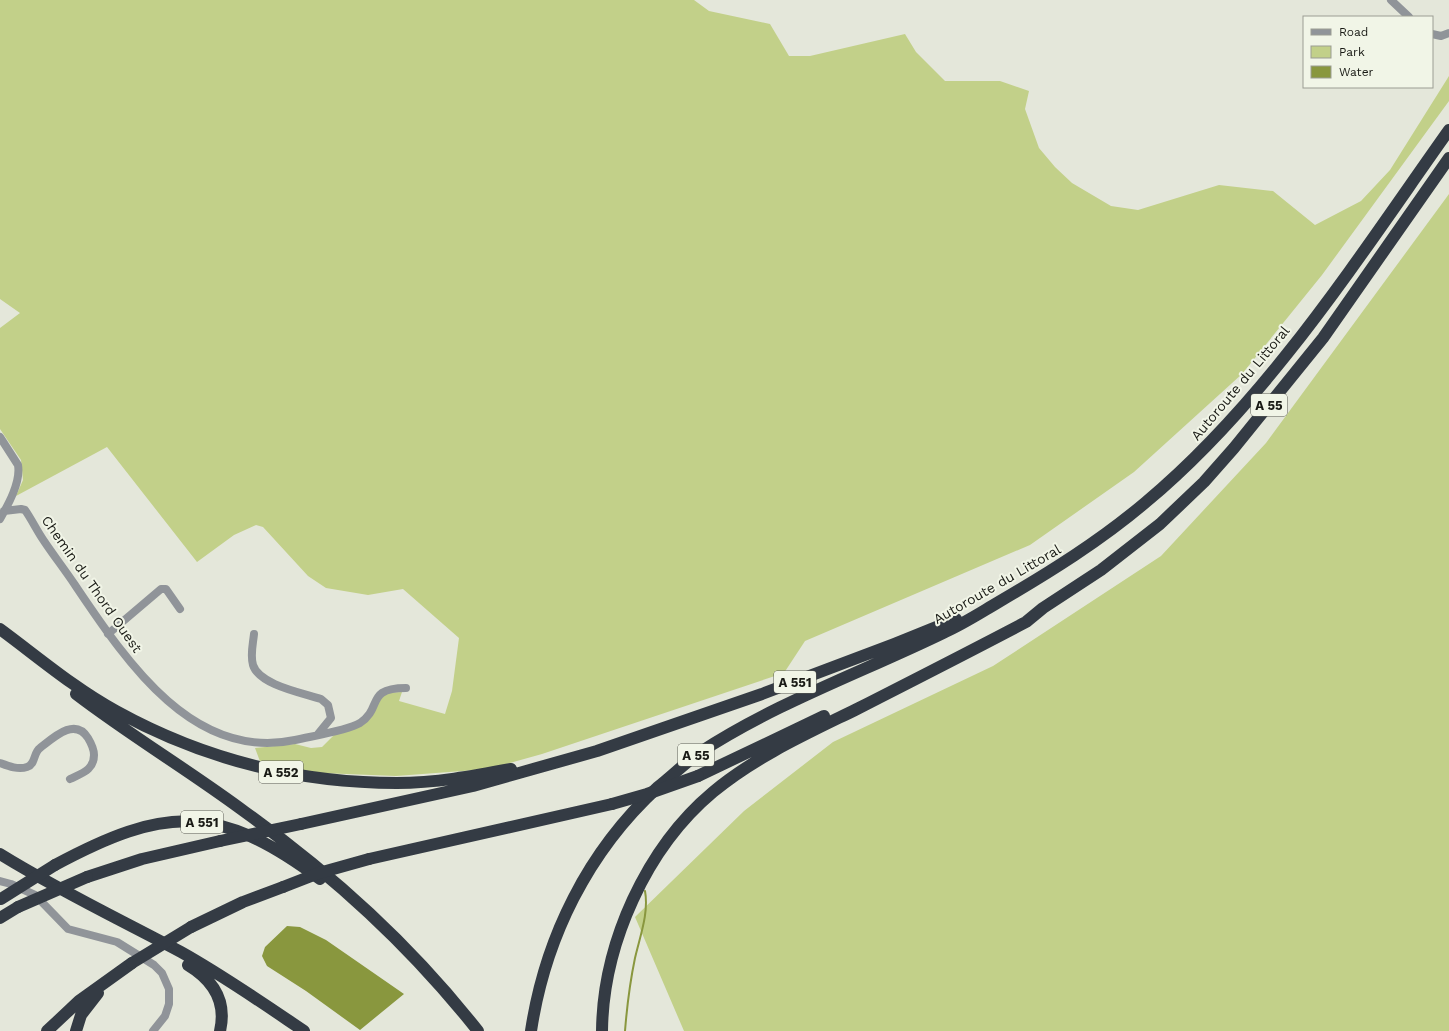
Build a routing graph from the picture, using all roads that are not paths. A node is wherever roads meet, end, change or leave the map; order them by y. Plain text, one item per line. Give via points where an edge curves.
1 (1391, 0) edge
2 (1408, 16) edge
3 (1449, 33) edge
4 (1433, 34) edge
5 (1449, 130) edge
6 (1449, 158) edge
7 (0, 436) edge
8 (2, 515) edge
9 (991, 606) junction
10 (1044, 608) junction
11 (180, 610) dead end
12 (0, 629) edge
13 (108, 634) junction
14 (254, 634) dead end
15 (406, 688) dead end
16 (318, 734) junction
17 (597, 751) junction
18 (0, 763) edge
19 (70, 779) dead end
20 (0, 854) edge
21 (0, 881) edge
22 (1, 900) edge
23 (101, 911) junction
24 (0, 918) edge
25 (129, 965) junction
26 (48, 1031) edge
27 (76, 1031) edge
28 (153, 1031) edge
29 (220, 1031) edge
30 (304, 1031) edge
31 (471, 1031) edge
32 (478, 1031) edge
33 (531, 1031) edge
34 (602, 1031) edge

1 - 2 street
3 - 4 street via 1441,36
5 - 9 highway, Autoroute du Littoral / A 55 via 1316,315 1260,386 1206,447 1148,501 1090,546
6 - 10 highway, A 55 via 1323,338 1204,482 1160,524 1101,570
7 - 8 street via 19,470
8 - 13 street, Chemin du Thord Ouest via 25,510
9 - 17 highway, A 551 via 769,692
9 - 33 highway, Autoroute du Littoral / A 55 via 944,633 738,730 697,754 643,802 600,853 562,919 543,975
10 - 25 highway, bridge via 1021,616 940,659 698,776 612,804 369,859 319,873 243,902 191,927
10 - 34 highway, A 55 via 1026,622 786,745 742,770 712,793 684,821 659,855 633,898 618,934 604,990
11 - 13 street via 166,589 161,589
12 - 17 highway, A 552 via 73,684 115,711 163,735 211,754 276,771 327,779 398,783 483,774
12 - 32 highway, A 552 via 32,659 95,709 244,810 309,860 373,915 423,964
13 - 16 street, Chemin du Thord Ouest via 162,695 196,723 212,732 259,744 283,742
14 - 16 street via 252,660 262,678 321,699 328,706 331,718
15 - 16 street, Chemin du Thord Ouest via 386,689 380,693 368,715 360,723
17 - 24 highway, A 551, bridge via 473,786 142,860 87,877 18,907
18 - 19 street via 12,767 27,767 33,763 39,748 66,730 79,728 94,751 94,764
20 - 23 highway
21 - 28 street via 35,895 68,928 117,942 154,965 162,974 169,989 169,1004 165,1016
22 - 31 highway, A 551, bridge via 55,865 106,840 157,824 178,821 205,822 246,833 297,862 371,921 424,974
23 - 29 highway via 197,970 214,986 221,1000
23 - 30 highway via 183,953
25 - 26 highway via 80,1001
25 - 27 highway via 88,1005 81,1015

